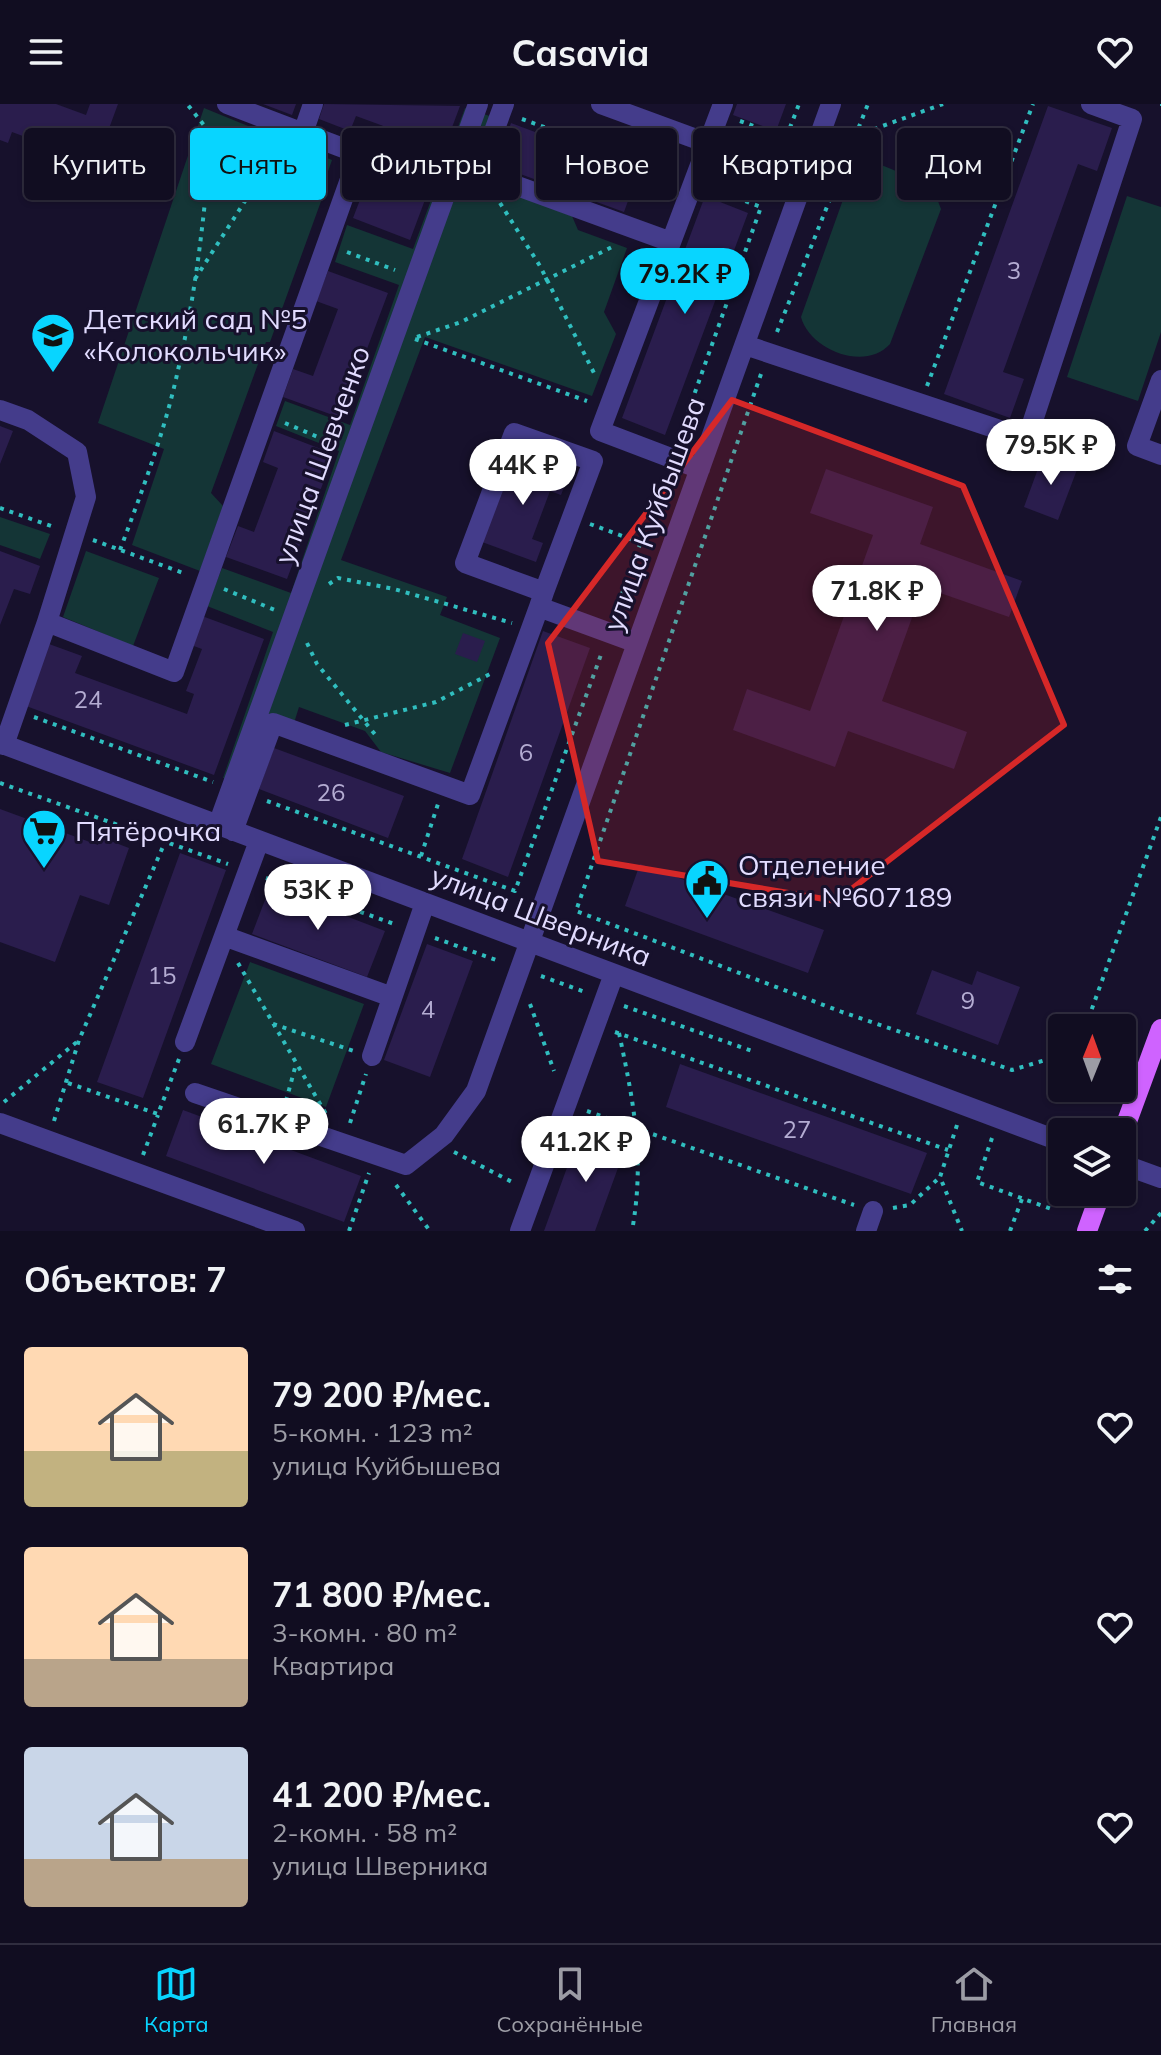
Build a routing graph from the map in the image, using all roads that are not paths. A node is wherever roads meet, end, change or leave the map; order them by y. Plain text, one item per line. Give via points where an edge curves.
1 (227, 104) edge
2 (313, 104) edge
3 (478, 104) edge
4 (601, 104) edge
5 (723, 104) edge
6 (831, 104) edge
7 (1091, 104) edge
8 (503, 108) edge
9 (289, 128) edge
10 (299, 128) edge
11 (714, 128) edge
12 (823, 128) edge
13 (693, 138) edge
14 (326, 142) edge
15 (693, 185) edge
16 (797, 200) edge
17 (671, 242) junction
18 (745, 345) junction
19 (1161, 380) edge
20 (0, 410) edge
21 (1161, 455) edge
22 (700, 469) junction
23 (542, 600) junction
24 (47, 622) junction
25 (637, 643) junction
26 (2, 744) edge
27 (226, 828) junction
28 (259, 841) junction
29 (425, 903) junction
30 (224, 936) junction
31 (529, 942) junction
32 (614, 974) junction
33 (392, 997) junction
34 (1161, 1029) edge
35 (185, 1042) road end
36 (372, 1056) dead end
37 (195, 1093) dead end
38 (1128, 1118) edge
39 (0, 1123) edge
40 (1048, 1137) edge
41 (1136, 1169) edge
42 (1161, 1178) edge
43 (1096, 1206) edge
44 (295, 1231) edge
45 (520, 1231) edge
46 (1087, 1231) edge

1 - 9 street
2 - 10 street
3 - 27 street, улица Шевченко via 295,612
4 - 13 street
5 - 11 street
6 - 12 street, улица Куйбышева
7 - 18 street via 1132,119 1027,439
8 - 17 street via 479,172
14 - 24 street via 359,154 174,672
15 - 17 street
16 - 18 street, улица Куйбышева
17 - 22 street via 600,431
18 - 22 street, улица Куйбышева
19 - 21 street via 1137,446
20 - 24 street via 28,420 77,452 86,497
22 - 25 street, улица Куйбышева
23 - 23 street via 465,563 514,433 593,461
23 - 25 street
23 - 27 street via 470,795 273,723
24 - 26 street
25 - 31 street, улица Куйбышева
26 - 27 street, улица Шверника
27 - 28 street, улица Шверника
28 - 29 street, улица Шверника
28 - 30 street
29 - 31 street, улица Шверника
29 - 33 street
30 - 33 street
30 - 35 street
31 - 32 street, улица Шверника
31 - 37 street, улица Куйбышева via 476,1091 435,1142 406,1165
32 - 40 street, улица Шверника
32 - 45 street
33 - 36 street
34 - 38 main road
39 - 44 street
41 - 42 street
43 - 46 main road

